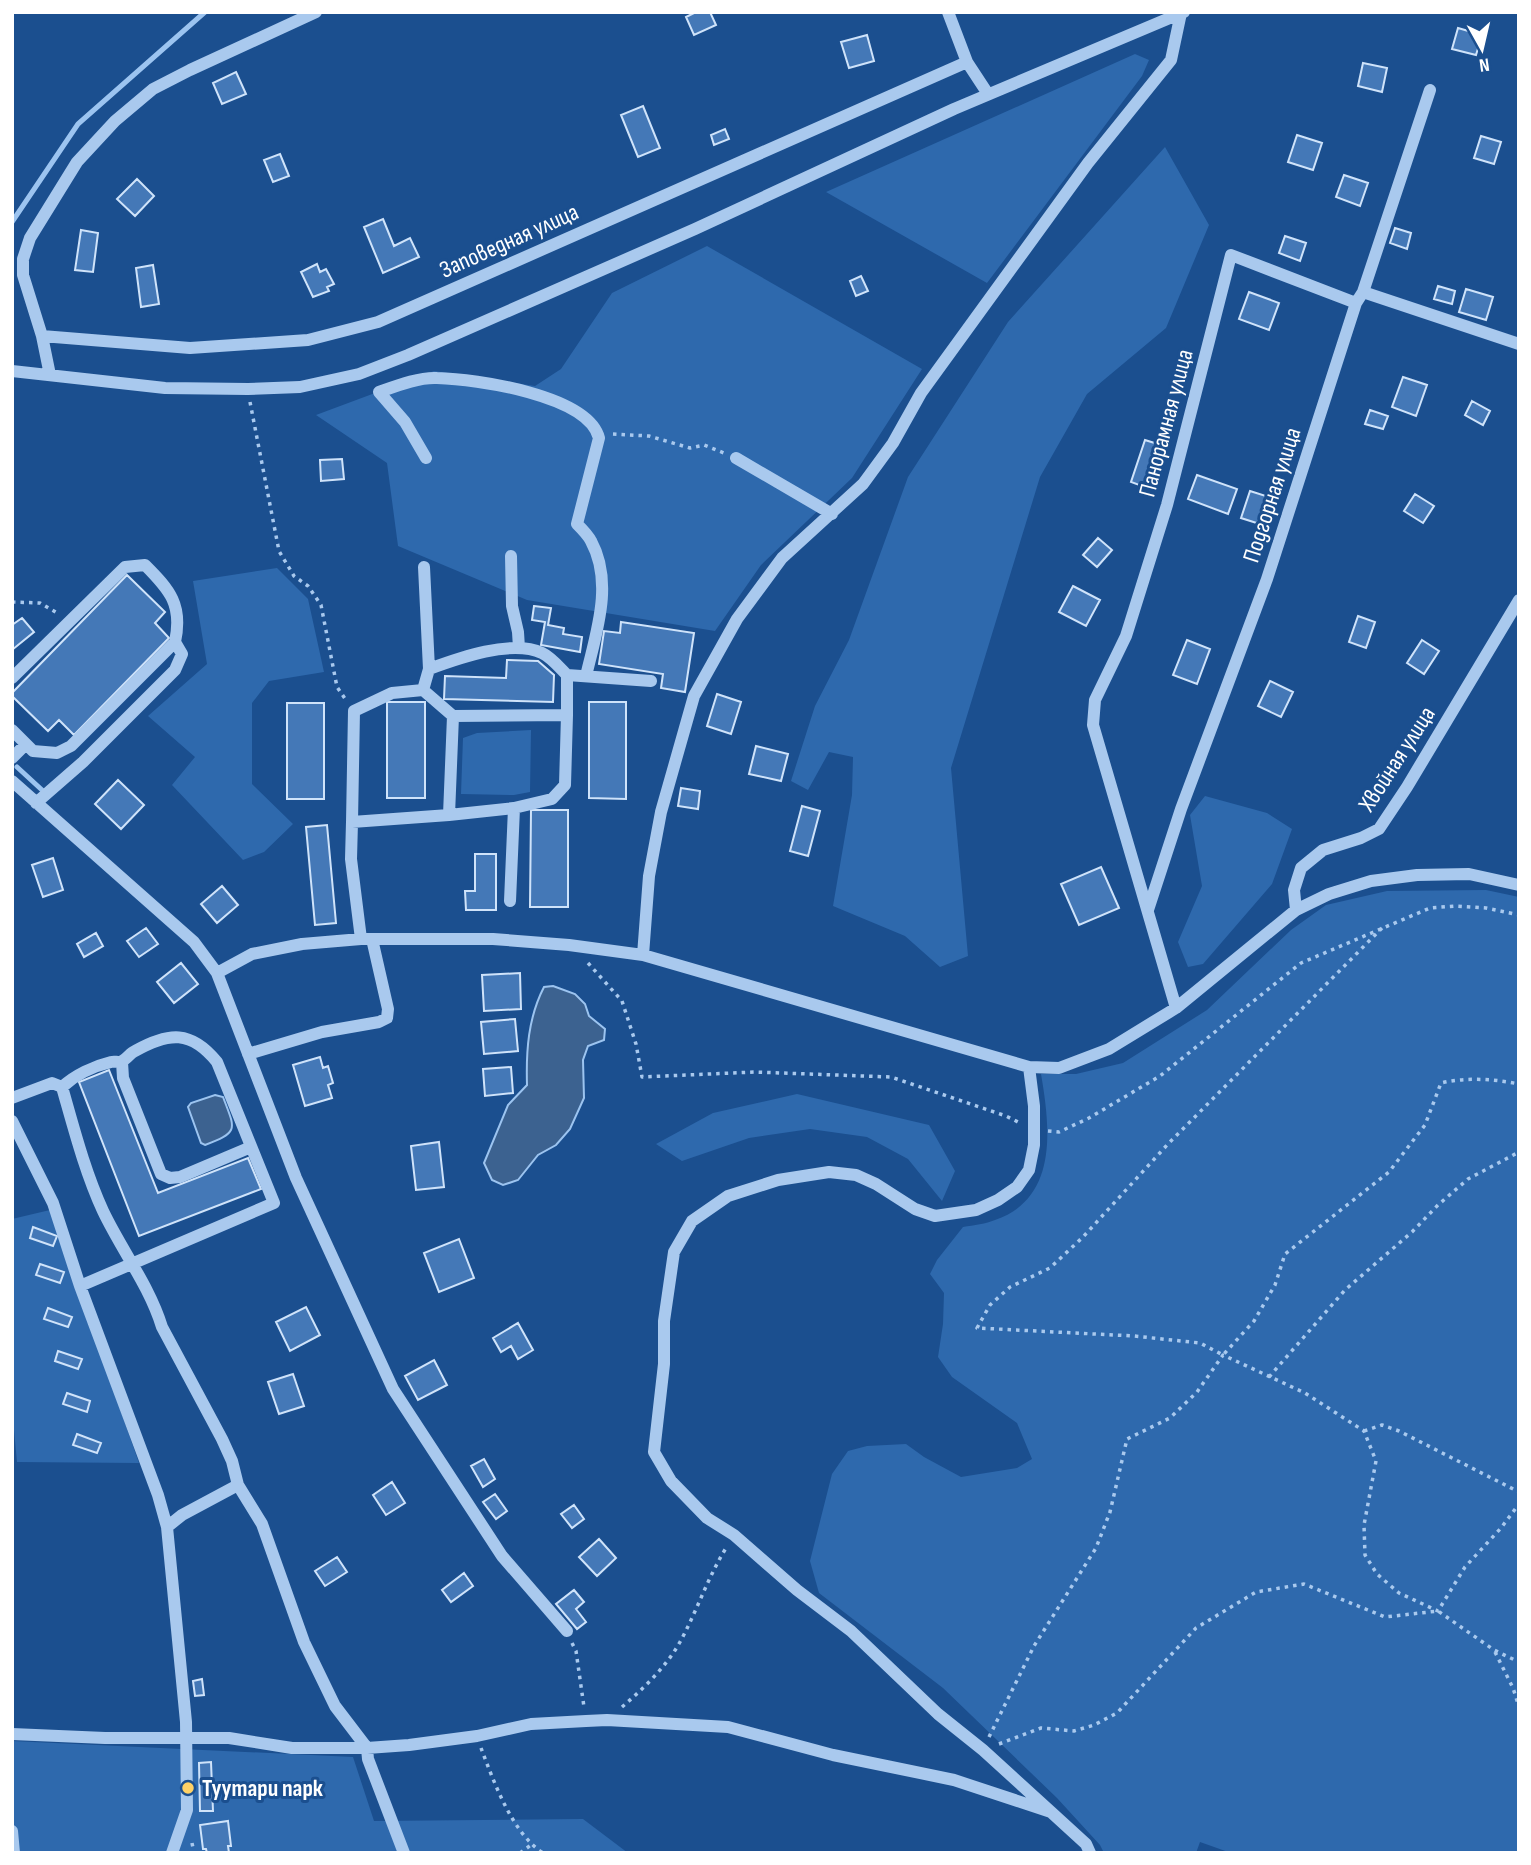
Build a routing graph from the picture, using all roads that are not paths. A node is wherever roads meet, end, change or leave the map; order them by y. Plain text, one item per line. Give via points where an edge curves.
1 (316, 12) edge
2 (948, 12) edge
3 (1182, 13) edge
4 (967, 62) junction
5 (1430, 90) dead end
6 (988, 94) junction
7 (1360, 298) junction
8 (42, 336) junction
9 (1519, 344) edge
10 (12, 371) edge
11 (50, 375) junction
12 (426, 458) dead end
13 (736, 458) road end
14 (832, 514) junction
15 (511, 556) dead end
16 (424, 567) dead end
17 (1519, 600) edge
18 (175, 642) junction
19 (519, 648) junction
20 (429, 669) junction
21 (567, 675) junction
22 (586, 677) junction
23 (12, 678) edge
24 (651, 681) dead end
25 (423, 690) junction
26 (568, 715) junction
27 (453, 716) junction
28 (12, 730) edge
29 (26, 744) junction
30 (71, 746) junction
31 (12, 758) edge
32 (83, 762) junction
33 (13, 783) edge
34 (36, 803) junction
35 (514, 808) junction
36 (449, 815) junction
37 (352, 822) junction
38 (1519, 885) edge
39 (510, 901) dead end
40 (1296, 910) junction
41 (1148, 911) junction
42 (366, 939) junction
43 (643, 955) junction
44 (217, 973) junction
45 (1176, 1008) junction
46 (248, 1054) junction
47 (122, 1062) junction
48 (1029, 1067) junction
49 (62, 1087) junction
50 (12, 1098) edge
51 (12, 1121) edge
52 (251, 1147) junction
53 (133, 1262) junction
54 (80, 1286) junction
55 (238, 1485) junction
56 (167, 1527) junction
57 (567, 1632) road end
58 (12, 1734) edge
59 (185, 1739) junction
60 (367, 1748) junction
61 (1051, 1812) junction
62 (12, 1831) edge
63 (14, 1853) edge
64 (172, 1853) edge
65 (404, 1853) edge
66 (1090, 1853) edge

1 - 8 street via 153,89 77,162 30,238 23,259 23,275
2 - 4 street
3 - 6 street
3 - 14 street via 1171,60 1088,163 921,393 863,484
4 - 6 street
4 - 8 street, Заповедная улица via 378,322 308,340 190,348
5 - 7 street, Подгорная улица
6 - 11 street via 695,229 359,374 300,387 248,389 165,388
7 - 9 street
7 - 41 street, Подгорная улица via 1267,579
7 - 41 street, Панорамная улица via 1231,255 1167,505 1126,636 1095,700 1093,725
8 - 11 street
10 - 11 street
12 - 22 street via 405,422 379,392 434,378 494,384 548,397 597,429 599,438 577,524 591,541 604,577
13 - 14 street
14 - 43 street via 782,558 737,619 694,696 661,812 649,876
15 - 19 street
16 - 20 street
17 - 40 street, Хвойная улица via 1379,829 1323,850 1301,868 1294,890
18 - 23 street via 179,622 166,586 145,565 125,567
18 - 30 street
18 - 32 street via 182,654 175,670
19 - 20 street via 465,656
19 - 21 street via 543,653
20 - 25 street
21 - 22 street
21 - 26 street
22 - 24 street
25 - 27 street
25 - 37 street via 392,693 354,711
26 - 27 street
26 - 35 street via 565,785 552,799
27 - 36 street
28 - 29 street
29 - 30 street via 33,751 57,753
29 - 31 street
30 - 32 street
32 - 34 street
33 - 34 street
34 - 44 street via 194,942
35 - 36 street
35 - 39 street
36 - 37 street
37 - 42 street via 351,859
38 - 40 street via 1469,874 1417,875 1371,881
40 - 45 street
41 - 45 street
42 - 43 street via 493,939
42 - 44 street via 251,954
42 - 46 street via 387,1018 322,1031
43 - 48 street
44 - 46 street
45 - 48 street via 1109,1049 1059,1068
46 - 57 street via 296,1178 393,1389 502,1556
47 - 49 street via 74,1077
47 - 52 street via 164,1037 186,1037 205,1047 216,1062
47 - 52 street via 123,1078 161,1174 180,1177
48 - 61 street via 1034,1106 1029,1170 1017,1187 998,1200 976,1210 935,1216 856,1175 829,1172 778,1180 728,1196 692,1221 674,1252 654,1452 671,1481 707,1518 851,1631
49 - 50 street via 52,1083
49 - 53 street via 89,1177
51 - 54 street via 53,1203
52 - 53 street via 274,1203
53 - 54 street
53 - 55 street via 222,1438
54 - 56 street
55 - 56 street
55 - 60 street via 262,1524 289,1603 335,1706
56 - 59 street
58 - 59 street
59 - 60 street via 229,1738 292,1748
59 - 64 street via 187,1810
60 - 61 street via 477,1737 531,1724 607,1720 728,1727 832,1755 954,1780
60 - 65 street
61 - 66 street
62 - 63 street

